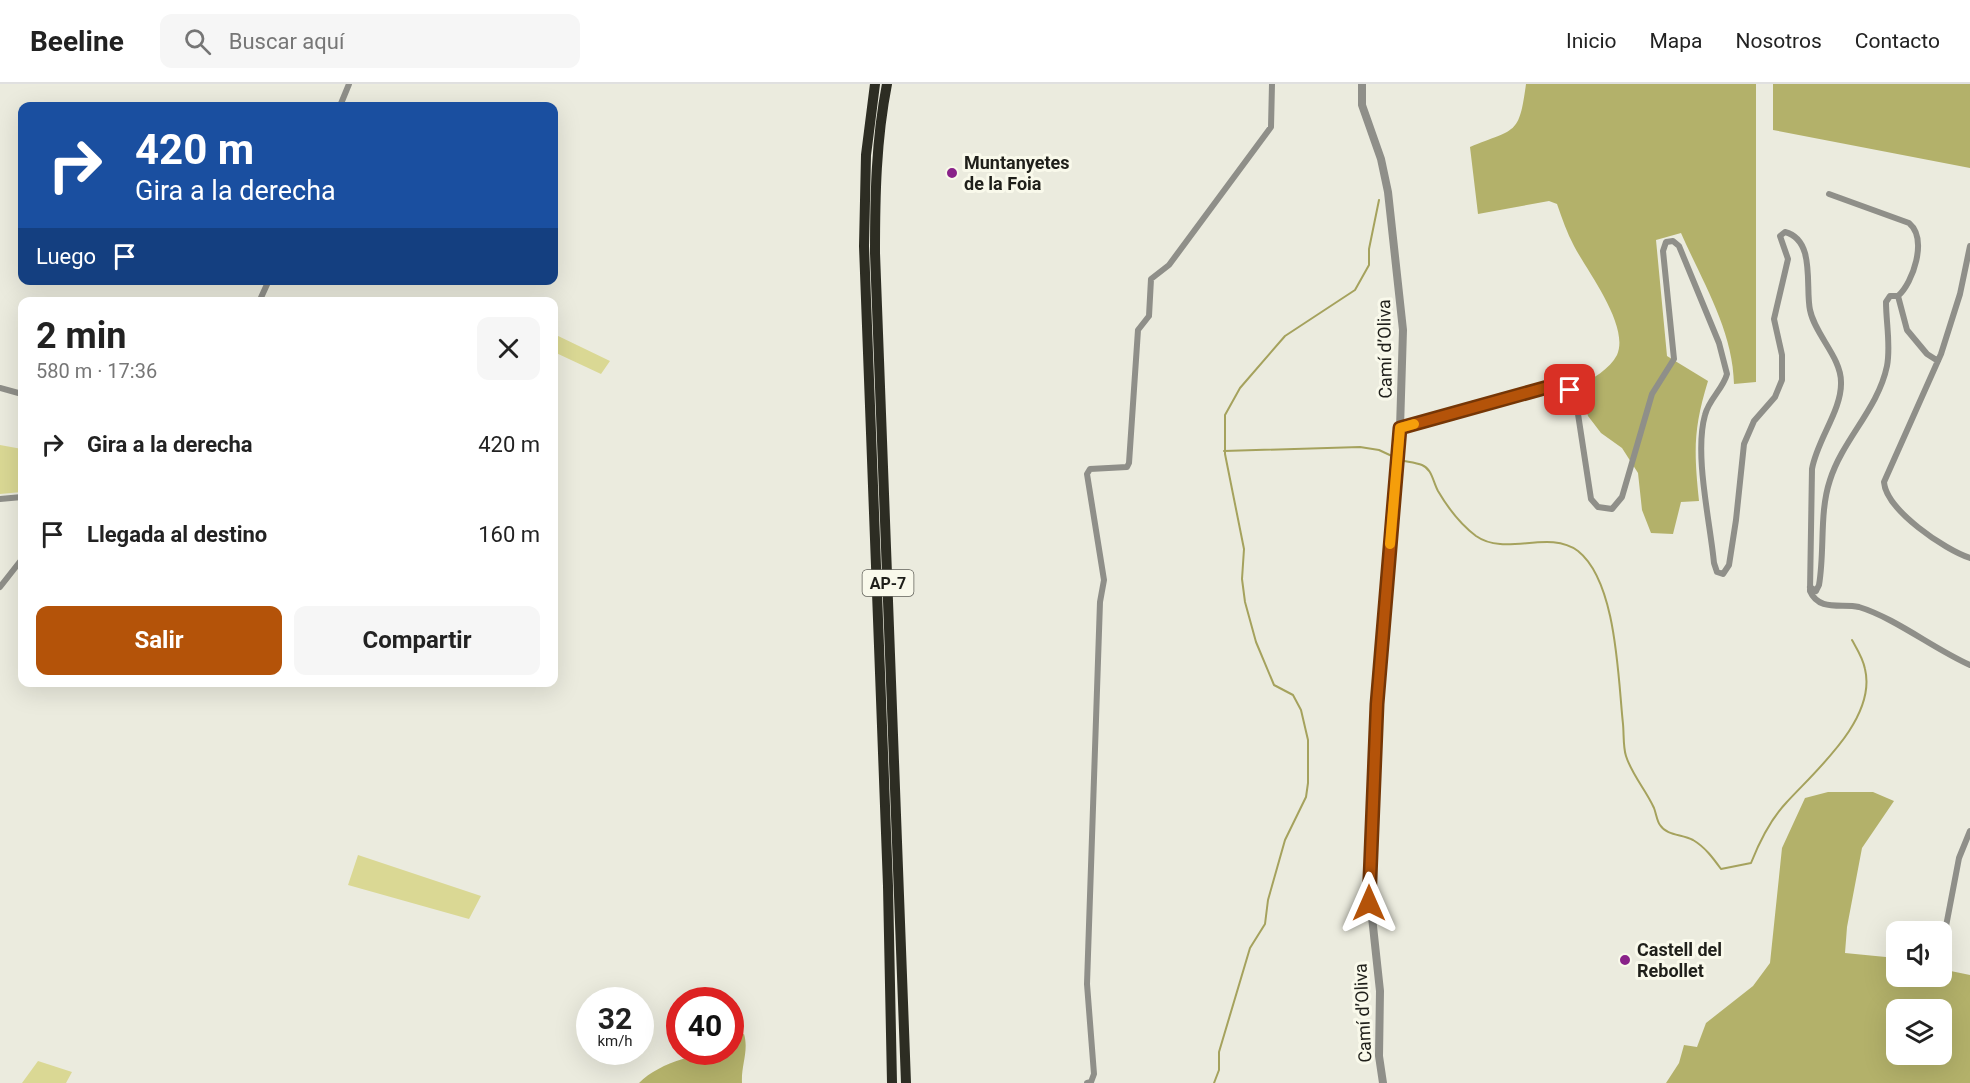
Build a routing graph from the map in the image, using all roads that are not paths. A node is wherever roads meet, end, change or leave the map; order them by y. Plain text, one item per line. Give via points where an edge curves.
1 (349, 84) edge
2 (875, 84) edge
3 (887, 84) edge
4 (1272, 84) edge
5 (1362, 84) edge
6 (342, 102) edge
7 (1829, 194) dead end
8 (1970, 246) edge
9 (1898, 296) junction
10 (1938, 361) junction
11 (0, 388) edge
12 (18, 393) edge
13 (1400, 428) junction
14 (18, 497) edge
15 (0, 499) edge
16 (1970, 558) edge
17 (18, 564) edge
18 (1809, 585) junction
19 (0, 587) edge
20 (1970, 665) edge
21 (1970, 831) edge
22 (1947, 921) edge
23 (892, 1083) edge
24 (906, 1083) edge
25 (1088, 1083) edge
26 (1383, 1083) edge

1 - 6 street
2 - 23 highway, AP-7 via 866,155 864,246
3 - 24 highway, AP-7 via 878,153 875,253
4 - 25 street via 1271,127 1169,265 1151,279 1149,316 1138,330 1129,463 1127,467 1090,469 1087,474 1104,580 1100,602 1087,984 1094,1074
5 - 13 street, Camí d’Oliva via 1362,105 1388,192 1400,294
7 - 9 street via 1914,228 1914,266 1908,285
8 - 10 street via 1960,294
9 - 10 street via 1907,330
9 - 18 street via 1890,296 1886,302 1888,360 1882,380 1831,477 1819,585 1814,591
10 - 16 street via 1884,486 1924,532
11 - 12 street
13 - 18 street via 1555,385 1566,387 1576,402 1591,500 1598,507 1612,510 1622,497 1653,394 1674,359 1663,251 1666,242 1673,241 1711,323 1727,374 1708,404 1702,442 1714,563 1717,572 1723,574 1728,569 1733,543 1744,444 1754,421 1775,397 1782,380 1782,355 1774,319 1788,259 1780,236 1790,232 1804,250 1812,319 1841,383 1812,469
13 - 26 street, Camí d’Oliva via 1377,704 1369,889 1380,991 1379,1056
14 - 15 street
17 - 19 street
18 - 20 street via 1812,596 1823,604 1870,611
21 - 22 street via 1959,858

